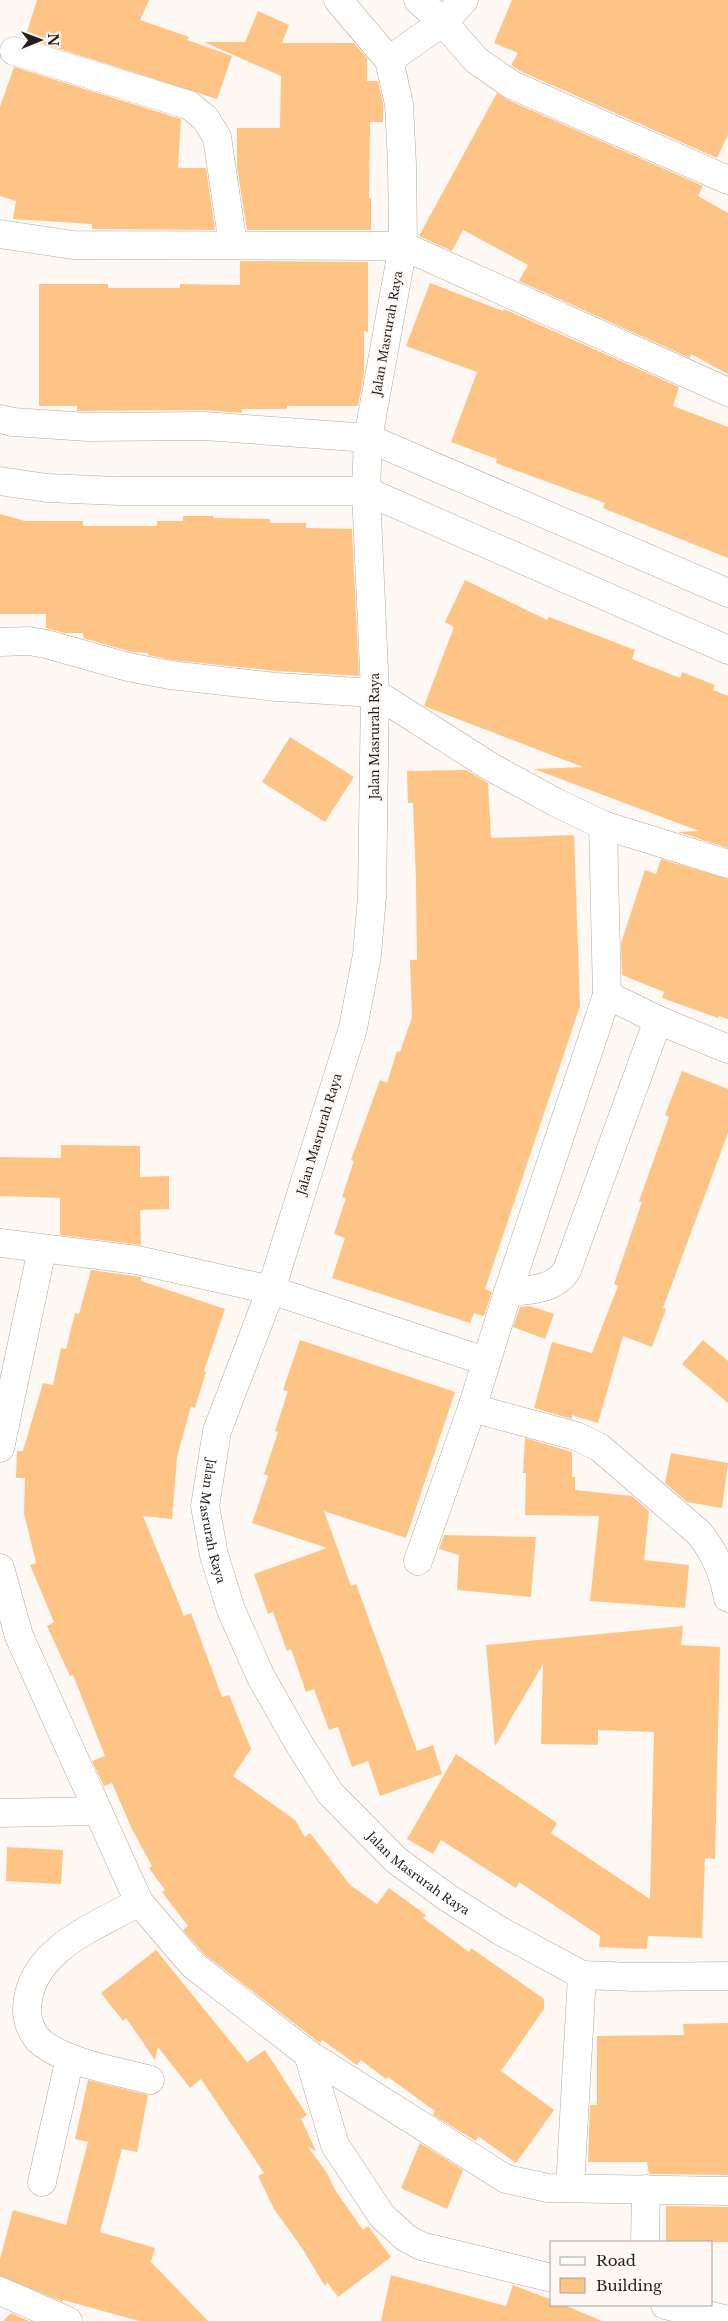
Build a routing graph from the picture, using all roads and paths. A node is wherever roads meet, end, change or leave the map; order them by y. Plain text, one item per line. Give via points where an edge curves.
1 (338, 0) edge
2 (418, 0) edge
3 (464, 0) edge
4 (443, 22) junction
5 (14, 51) dead end
6 (389, 60) junction
7 (728, 180) edge
8 (0, 234) edge
9 (233, 245) junction
10 (403, 246) junction
11 (728, 392) edge
12 (0, 419) edge
13 (368, 438) junction
14 (0, 481) edge
15 (366, 491) junction
16 (728, 593) edge
17 (0, 642) edge
18 (728, 650) edge
19 (375, 693) junction
20 (603, 825) junction
21 (728, 864) edge
22 (607, 995) junction
23 (658, 1020) junction
24 (728, 1049) edge
25 (0, 1243) edge
26 (42, 1249) junction
27 (271, 1290) junction
28 (508, 1292) junction
29 (485, 1361) junction
30 (472, 1408) junction
31 (0, 1448) edge
32 (418, 1561) dead end
33 (0, 1568) edge
34 (728, 1598) edge
35 (98, 1811) junction
36 (0, 1813) edge
37 (139, 1902) junction
38 (582, 1975) junction
39 (728, 1976) edge
40 (308, 2054) junction
41 (70, 2058) junction
42 (150, 2080) dead end
43 (42, 2182) dead end
44 (570, 2188) junction
45 (646, 2189) junction
46 (728, 2191) edge
47 (645, 2241) edge
48 (550, 2278) edge
49 (0, 2291) edge
50 (669, 2306) edge
51 (728, 2320) edge
52 (68, 2321) edge

1 - 6 street, Jalan Masrurah Raya
2 - 4 street
3 - 4 street
4 - 6 street
4 - 7 street via 476,60 512,85
5 - 9 street via 189,105 206,118 217,137
6 - 10 street, Jalan Masrurah Raya via 400,104
8 - 9 street via 73,245
9 - 10 street
10 - 11 street
10 - 13 street, Jalan Masrurah Raya
12 - 13 street via 88,427 204,426
13 - 15 street, Jalan Masrurah Raya
13 - 16 street
14 - 15 street via 48,488 119,491
15 - 18 street
15 - 19 street, Jalan Masrurah Raya
17 - 19 street via 46,644 170,676
19 - 20 street via 491,767
19 - 27 street, Jalan Masrurah Raya via 372,896 367,955 353,1028
20 - 21 street
20 - 22 street
22 - 23 street
22 - 28 street
23 - 24 street
23 - 28 street via 567,1270 554,1283
25 - 26 street
26 - 27 street via 137,1260
26 - 31 street
27 - 29 street
27 - 38 street, Jalan Masrurah Raya via 217,1431 205,1506 214,1555 232,1610 261,1677 330,1792 396,1860 470,1912
28 - 29 street
29 - 30 street
30 - 32 street
30 - 34 street via 576,1436 599,1446 702,1537 718,1562
33 - 35 street via 19,1636
35 - 36 street
35 - 37 street
37 - 40 street via 193,1965
37 - 41 street via 63,1945 47,1959 33,1980 27,1999 27,2014 36,2038
38 - 39 street, Jalan Masrurah Raya
38 - 44 street
40 - 44 street via 506,2179 535,2186
40 - 48 street via 335,2145 382,2216 395,2229 421,2246
41 - 42 street
41 - 43 street
44 - 45 street
45 - 46 street
45 - 47 street
49 - 52 street
50 - 51 street

